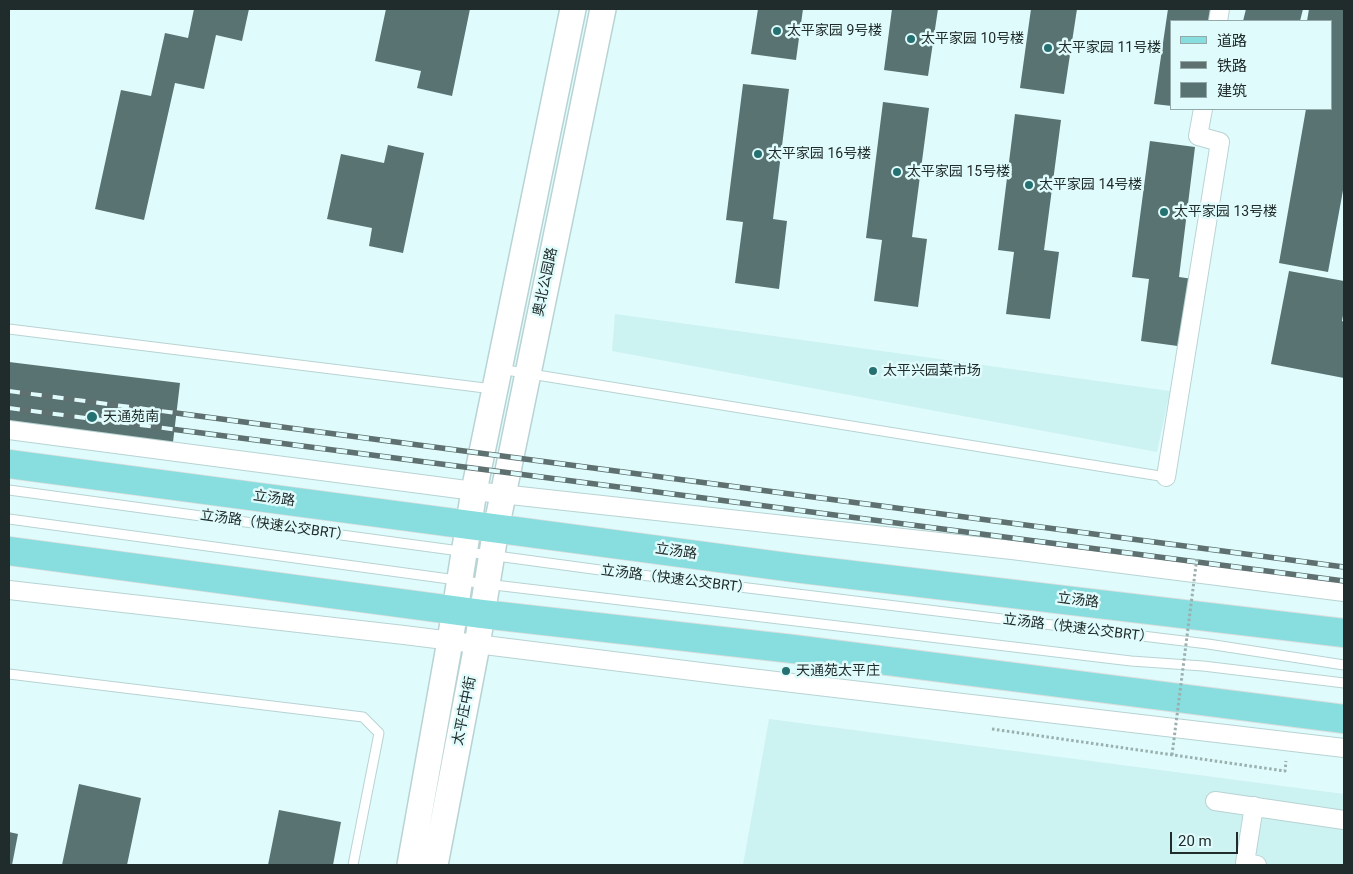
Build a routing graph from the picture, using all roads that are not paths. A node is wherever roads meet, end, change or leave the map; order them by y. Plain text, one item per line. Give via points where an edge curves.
1 (572, 9) edge
2 (603, 9) edge
3 (1203, 110) edge
4 (9, 329) edge
5 (527, 374) junction
6 (496, 379) junction
7 (9, 430) edge
8 (9, 464) edge
9 (1166, 477) joint
10 (9, 490) edge
11 (474, 491) junction
12 (503, 494) junction
13 (9, 519) edge
14 (469, 525) junction
15 (496, 529) junction
16 (9, 551) edge
17 (464, 552) junction
18 (491, 556) junction
19 (460, 581) junction
20 (486, 584) junction
21 (9, 590) edge
22 (1344, 592) edge
23 (455, 610) junction
24 (482, 614) junction
25 (1344, 633) edge
26 (450, 641) junction
27 (477, 645) junction
28 (1344, 665) edge
29 (9, 674) edge
30 (1344, 683) edge
31 (1344, 719) edge
32 (1344, 748) edge
33 (1215, 801) dead end
34 (1254, 806) junction
35 (1344, 820) edge
36 (353, 865) edge
37 (410, 865) edge
38 (435, 865) edge
39 (1249, 865) edge

1 - 6 main road, 奥北公园路
2 - 5 main road, 奥北公园路
3 - 9 street via 1198,136 1220,142
4 - 6 lane
5 - 6 lane
5 - 9 lane
5 - 12 main road, 奥北公园路
6 - 11 main road, 奥北公园路
7 - 11 street
8 - 14 main road, 立汤路
10 - 17 lane, 立汤路（快速公交BRT）
11 - 12 street
11 - 14 main road, 奥北公园路
12 - 15 main road, 奥北公园路
12 - 22 street via 1012,550
13 - 19 lane, 立汤路（快速公交BRT）
14 - 15 main road, 立汤路
14 - 17 main road, 奥北公园路
15 - 18 main road, 奥北公园路
15 - 25 main road, 立汤路
16 - 23 main road
17 - 18 lane, 立汤路（快速公交BRT）
17 - 19 main road, 奥北公园路
18 - 20 main road, 太平庄中街
18 - 28 lane, 立汤路（快速公交BRT） via 1208,644
19 - 20 lane, 立汤路（快速公交BRT）
19 - 23 main road, 太平庄中街
20 - 24 main road, 太平庄中街
20 - 30 lane, 立汤路（快速公交BRT） via 1121,660
21 - 26 street
23 - 24 main road
23 - 26 main road, 太平庄中街
24 - 27 main road, 太平庄中街
24 - 31 main road via 793,649
26 - 27 street
26 - 37 main road, 太平庄中街
27 - 32 street
27 - 38 main road, 太平庄中街
29 - 36 lane via 363,716 379,733
33 - 34 street
34 - 35 street
34 - 39 street

